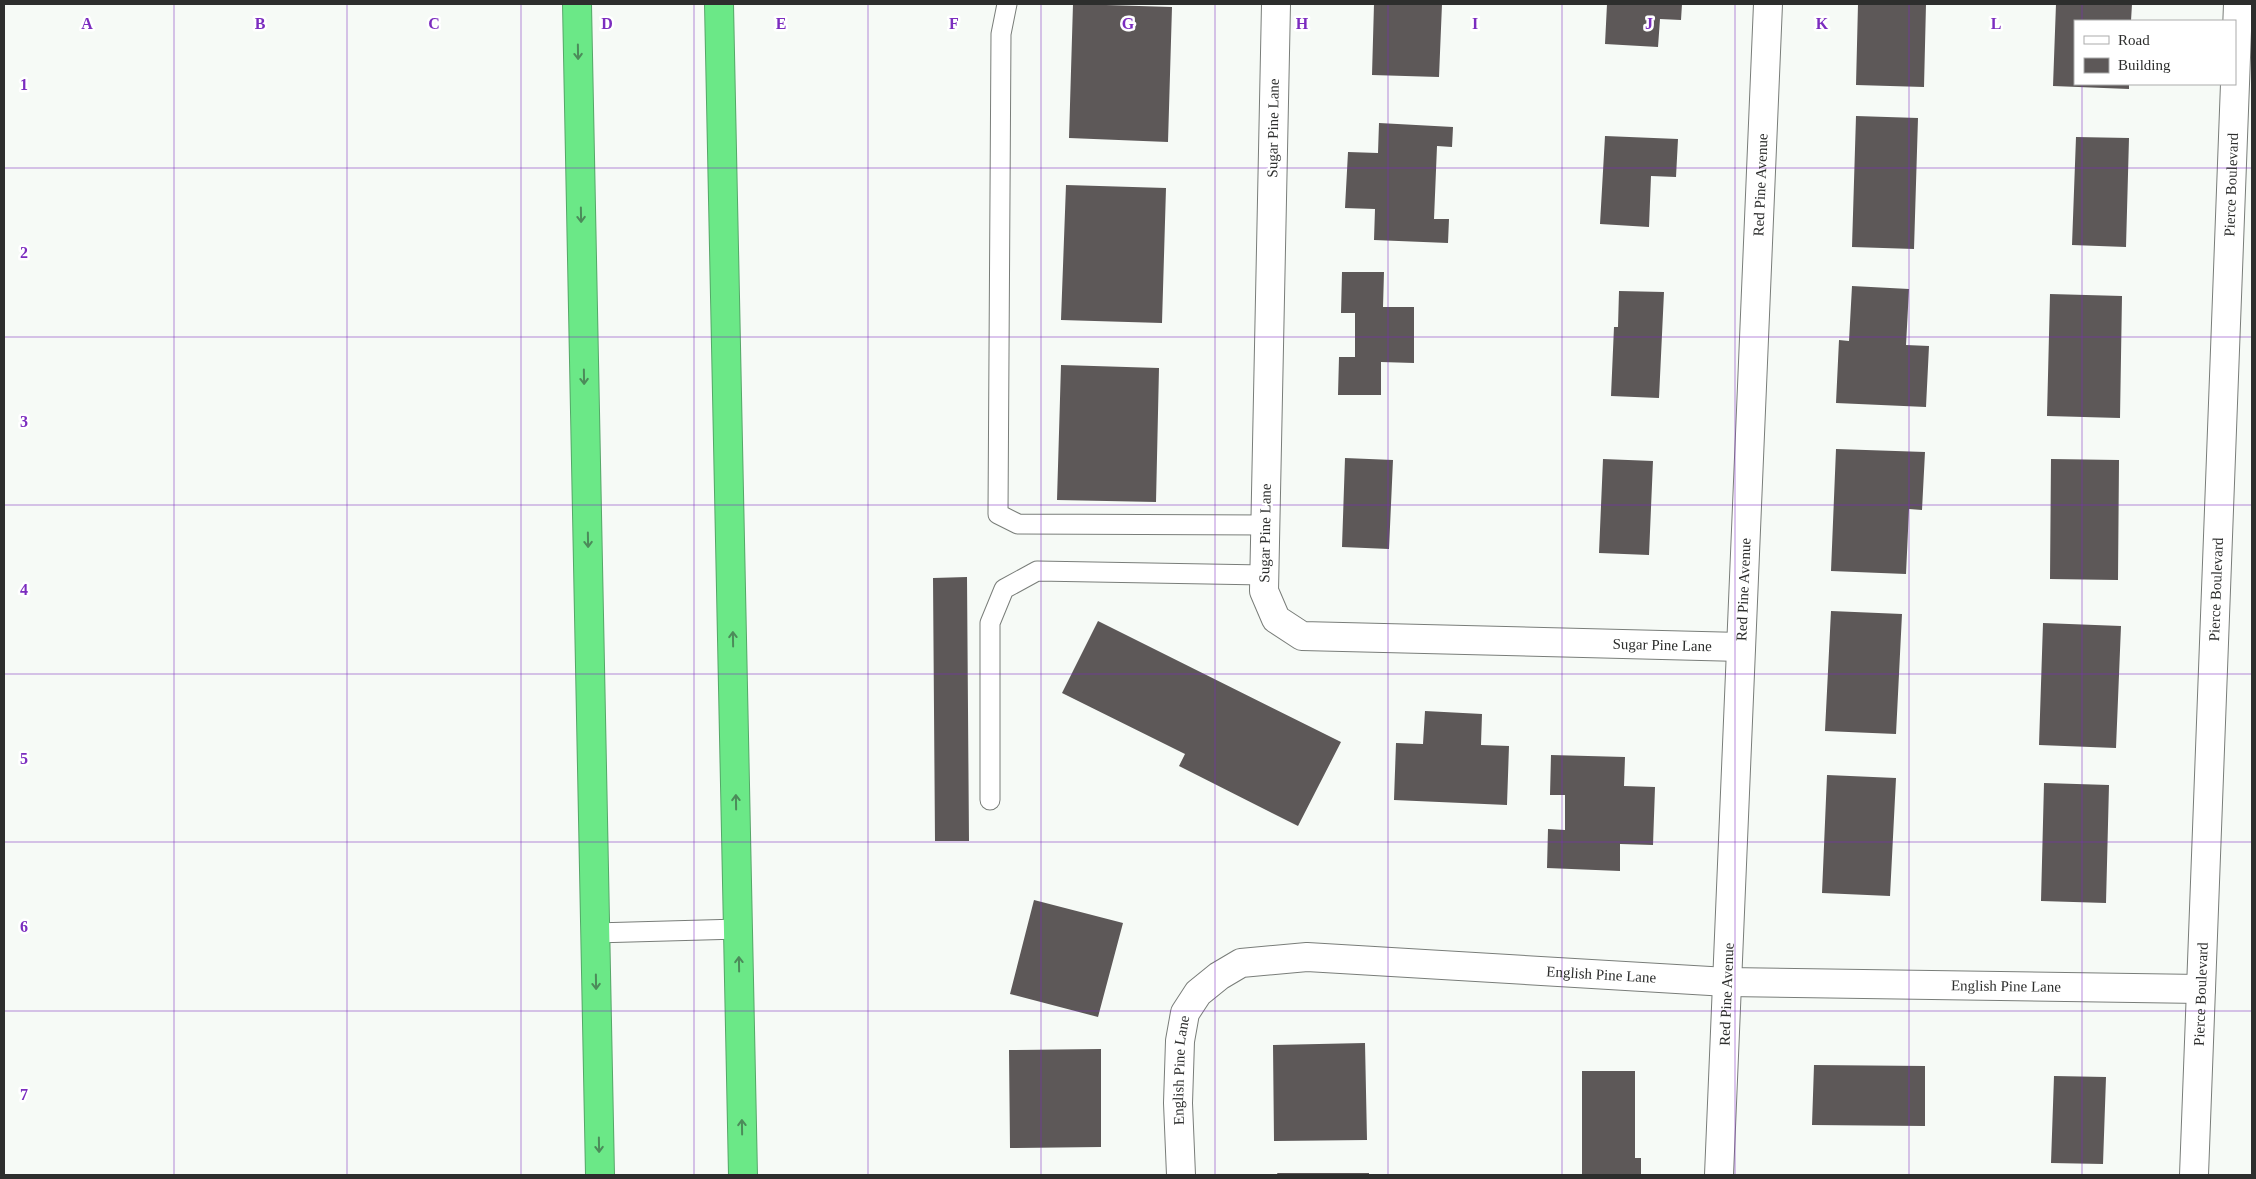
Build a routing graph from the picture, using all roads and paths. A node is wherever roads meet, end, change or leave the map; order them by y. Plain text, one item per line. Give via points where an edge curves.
1 (577, 4) edge
2 (720, 4) edge
3 (1007, 4) edge
4 (1276, 4) edge
5 (1768, 4) edge
6 (2238, 4) edge
7 (2236, 57) edge
8 (2235, 85) edge
9 (1266, 525) junction
10 (1264, 575) junction
11 (1741, 647) junction
12 (990, 800) dead end
13 (739, 929) junction
14 (595, 933) junction
15 (1727, 982) junction
16 (2201, 989) junction
17 (600, 1175) edge
18 (743, 1175) edge
19 (1181, 1175) edge
20 (1719, 1175) edge
21 (2194, 1175) edge

1 -> 14 highway
13 -> 2 highway
3 - 9 lane via 1001,34 998,514 1018,524
4 - 9 street, Sugar Pine Lane
5 - 11 street, Red Pine Avenue
6 - 7 street, Pierce Boulevard
8 - 16 street, Pierce Boulevard
9 - 10 street, Sugar Pine Lane
10 - 11 street, Sugar Pine Lane via 1264,591 1276,619 1302,636
10 - 12 lane via 1037,570 1004,589 990,623
11 - 15 street, Red Pine Avenue
13 - 14 lane
18 -> 13 highway
14 -> 17 highway
15 - 16 street, English Pine Lane
15 - 19 street, English Pine Lane via 1307,957 1241,963 1198,993 1185,1013 1180,1041 1178,1103
15 - 20 street, Red Pine Avenue
16 - 21 street, Pierce Boulevard

